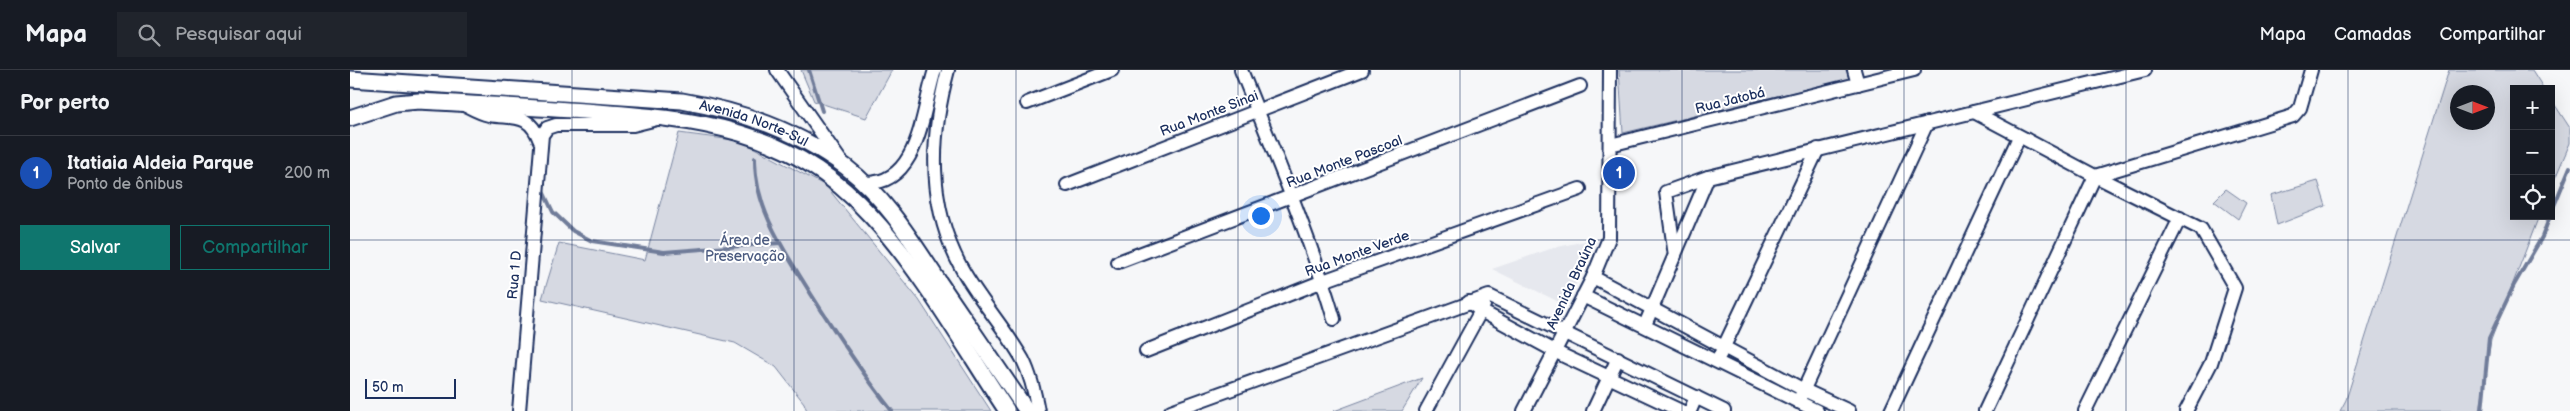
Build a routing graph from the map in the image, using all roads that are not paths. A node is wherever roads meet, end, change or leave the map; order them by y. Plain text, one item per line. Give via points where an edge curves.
1 (777, 70) edge
2 (934, 70) edge
3 (948, 70) edge
4 (1112, 70) edge
5 (1241, 70) edge
6 (1362, 70) edge
7 (1610, 70) edge
8 (1854, 70) edge
9 (1914, 70) edge
10 (2145, 70) edge
11 (2311, 70) edge
12 (350, 79) edge
13 (1858, 84) junction
14 (1580, 86) dead end
15 (462, 104) junction
16 (1027, 104) dead end
17 (1257, 111) junction
18 (1974, 112) junction
19 (663, 117) junction
20 (350, 118) edge
21 (1927, 123) junction
22 (2019, 137) junction
23 (540, 142) junction
24 (1610, 145) junction
25 (1818, 149) junction
26 (846, 167) junction
27 (2095, 176) junction
28 (1708, 177) junction
29 (864, 183) junction
30 (1067, 185) dead end
31 (1580, 189) dead end
32 (1292, 197) junction
33 (2180, 218) junction
34 (1675, 256) junction
35 (1118, 262) dead end
36 (1593, 277) junction
37 (1323, 282) junction
38 (1489, 296) junction
39 (1584, 296) junction
40 (1469, 302) junction
41 (1652, 308) junction
42 (1481, 311) junction
43 (1334, 319) dead end
44 (1645, 325) junction
45 (1565, 332) junction
46 (1724, 347) junction
47 (1146, 351) dead end
48 (1555, 351) junction
49 (1618, 358) junction
50 (1717, 362) junction
51 (1609, 376) junction
52 (1804, 390) junction
53 (1696, 397) junction
54 (1798, 402) junction
55 (518, 411) edge
56 (1007, 411) edge
57 (1027, 411) edge
58 (1038, 411) edge
59 (1170, 411) edge
60 (1426, 411) edge
61 (1524, 411) edge
62 (1592, 411) edge
63 (1681, 411) edge
64 (1690, 411) edge
65 (1724, 411) edge
66 (1817, 411) edge
67 (1849, 411) edge
68 (1891, 411) edge
69 (1985, 411) edge
70 (2085, 411) edge
71 (2186, 411) edge

1 - 26 street
2 - 29 street via 912,153 888,178 877,183
3 - 58 street via 934,140 934,182 941,216 962,269 1023,360
4 - 16 street
5 - 17 street
6 - 17 street, Rua Monte Sinai
7 - 24 street, Avenida Braúna
8 - 13 street
9 - 13 street, Rua Jatobá
10 - 18 street
11 - 27 street via 2300,108 2293,116
12 - 26 main road, Avenida Norte-Sul via 646,98 707,105 786,131
13 - 24 street, Rua Jatobá
14 - 32 street, Rua Monte Pascoal
15 - 19 main road, Avenida Norte-Sul
15 - 20 main road, Avenida Norte-Sul via 396,102
15 - 23 street via 479,113 520,118 535,128
17 - 30 street, Rua Monte Sinai
17 - 32 street
18 - 21 street
18 - 22 street
19 - 23 street via 632,125 556,125 547,128
19 - 56 main road, Avenida Norte-Sul via 710,124 765,140 794,154 848,193 905,258
21 - 25 street
21 - 52 street
22 - 27 street
22 - 68 street
23 - 55 street, Rua 1 D
24 - 36 street, Avenida Braúna via 1609,238
25 - 28 street
25 - 46 street
26 - 29 main road, Avenida Norte-Sul
27 - 33 street
27 - 69 street
28 - 34 street
28 - 34 street via 1666,192
29 - 57 main road, Avenida Norte-Sul via 902,228
31 - 37 street, Rua Monte Verde
32 - 35 street, Rua Monte Pascoal
32 - 37 street
33 - 70 street
33 - 71 street via 2201,229 2235,288 2211,363
34 - 41 street
36 - 39 street, Avenida Braúna
36 - 41 street
37 - 43 street
37 - 47 street, Rua Monte Verde
38 - 40 street
38 - 42 street
38 - 45 street
39 - 44 street
39 - 45 street, Avenida Braúna
40 - 42 street
40 - 59 street
41 - 44 street
41 - 46 street
42 - 48 street
42 - 60 street
44 - 50 street
45 - 48 street, Avenida Braúna
45 - 49 street
46 - 50 street
46 - 52 street
48 - 51 street
48 - 61 street, Avenida Braúna
49 - 51 street
49 - 53 street
50 - 54 street
51 - 62 street
51 - 63 street
52 - 54 street
52 - 67 street
53 - 64 street
53 - 65 street
54 - 66 street

